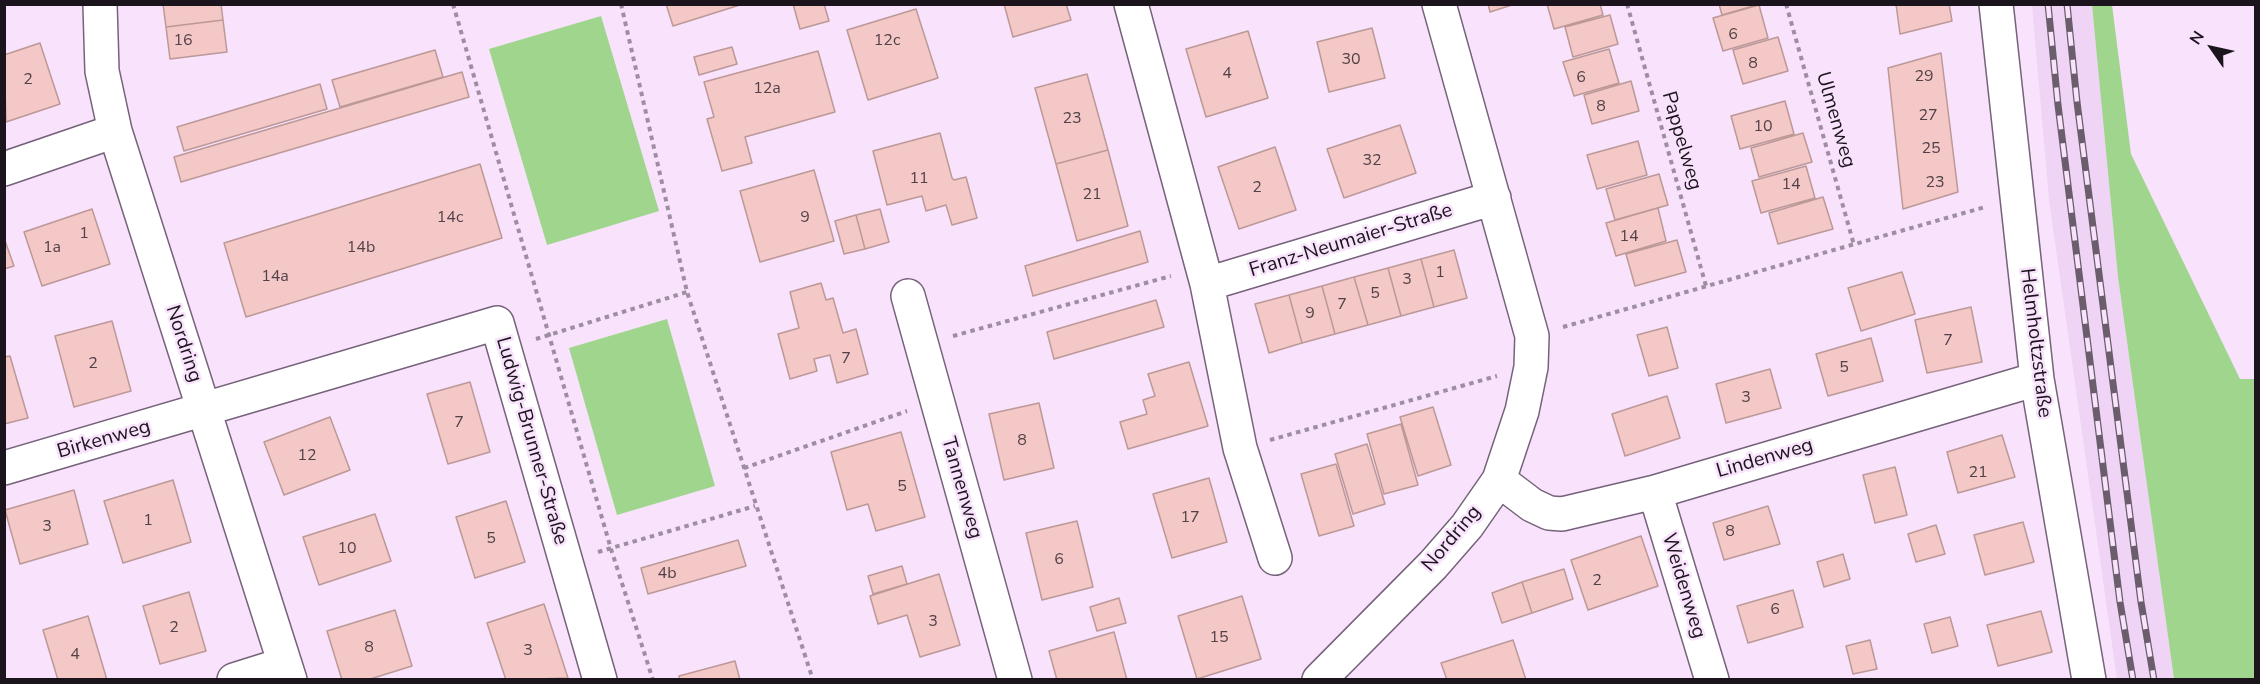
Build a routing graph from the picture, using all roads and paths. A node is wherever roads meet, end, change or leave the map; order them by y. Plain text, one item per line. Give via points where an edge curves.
1 (100, 4) edge
2 (453, 4) edge
3 (621, 4) edge
4 (1131, 4) edge
5 (1439, 4) edge
6 (1627, 4) edge
7 (1786, 4) edge
8 (1996, 4) edge
9 (115, 131) junction
10 (4, 169) edge
11 (2018, 197) junction
12 (1494, 198) junction
13 (1854, 245) junction
14 (1207, 284) junction
15 (1706, 286) junction
16 (687, 292) junction
17 (908, 296) dead end
18 (549, 335) junction
19 (921, 345) junction
20 (504, 348) junction
21 (1531, 351) junction
22 (2037, 379) junction
23 (936, 400) junction
24 (204, 411) junction
25 (1240, 448) junction
26 (4, 468) edge
27 (744, 468) junction
28 (1499, 480) junction
29 (1655, 492) junction
30 (755, 506) junction
31 (611, 549) junction
32 (1275, 558) dead end
33 (567, 560) junction
34 (287, 672) edge
35 (234, 680) edge
36 (600, 680) edge
37 (653, 680) edge
38 (813, 680) edge
39 (1015, 680) edge
40 (1319, 680) edge
41 (1712, 680) edge
42 (2090, 680) edge

1 - 9 street, Nordring via 102,71
2 - 18 path
3 - 16 path
4 - 14 street
5 - 12 street, Nordring
6 - 15 path, Pappelweg
7 - 13 path, Ulmenweg
8 - 11 street, Helmholtzstraße
9 - 10 street
9 - 24 street, Nordring
11 - 13 path
11 - 22 street, Helmholtzstraße
12 - 14 street, Franz-Neumaier-Straße
12 - 21 street, Nordring
13 - 15 path
14 - 19 path via 1174,275
14 - 25 street
15 - 21 path
16 - 18 path
16 - 27 path
17 - 19 street, Tannenweg
18 - 20 path
18 - 31 path
19 - 23 street, Tannenweg
20 - 24 street, Ludwig-Brunner-Straße via 497,323
20 - 33 street, Ludwig-Brunner-Straße
21 - 25 path
21 - 28 street, Nordring via 1522,411
22 - 29 street, Lindenweg
22 - 42 street, Helmholtzstraße
23 - 27 path
23 - 39 street, Tannenweg
24 - 26 street, Birkenweg
24 - 34 street, Nordring
25 - 32 street
27 - 30 path
28 - 29 street, Lindenweg via 1532,505 1562,514
28 - 40 street, Nordring via 1433,565
29 - 41 street, Weidenweg
30 - 31 path
30 - 38 path
31 - 33 path
31 - 37 path
33 - 36 street, Ludwig-Brunner-Straße
34 - 35 street

